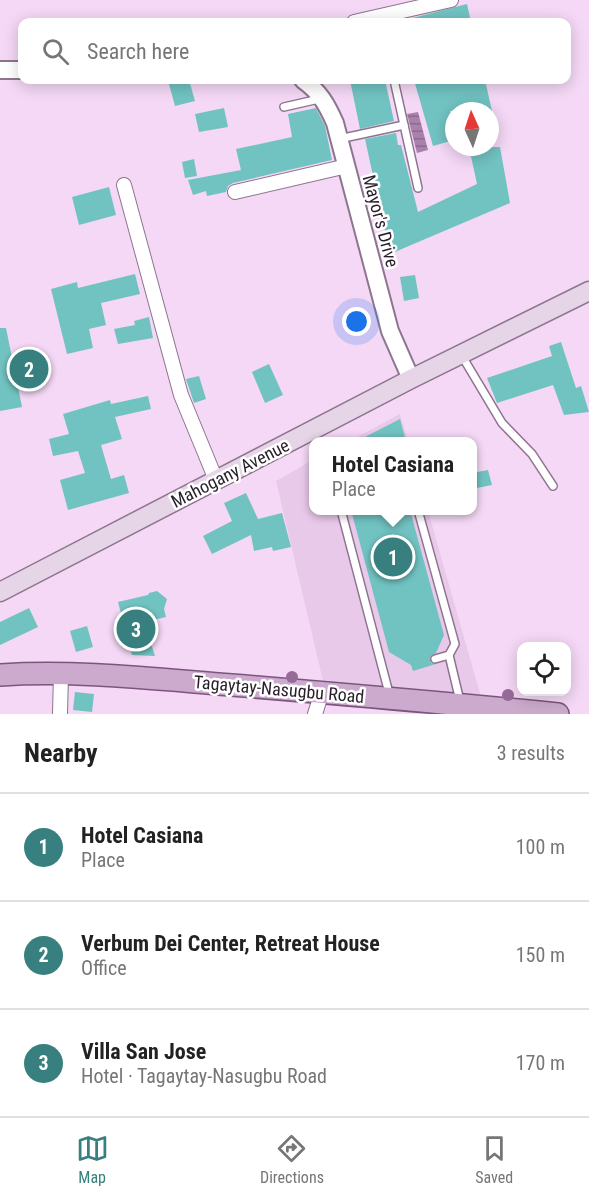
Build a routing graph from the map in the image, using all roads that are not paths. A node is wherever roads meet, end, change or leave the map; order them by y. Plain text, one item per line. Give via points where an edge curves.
1 (451, 0) edge
2 (372, 18) edge
3 (0, 70) edge
4 (18, 70) edge
5 (308, 84) edge
6 (395, 84) edge
7 (323, 98) junction
8 (284, 107) dead end
9 (404, 125) junction
10 (339, 138) junction
11 (347, 166) junction
12 (124, 185) dead end
13 (418, 188) dead end
14 (236, 192) dead end
15 (589, 291) edge
16 (461, 355) junction
17 (411, 379) junction
18 (216, 480) junction
19 (553, 486) dead end
20 (342, 515) edge
21 (419, 515) edge
22 (0, 592) edge
23 (449, 655) junction
24 (435, 659) dead end
25 (61, 674) junction
26 (0, 675) edge
27 (322, 692) junction
28 (390, 698) junction
29 (461, 703) junction
30 (518, 712) edge
31 (60, 714) edge
32 (315, 714) edge
33 (558, 714) edge

1 - 2 street
3 - 4 street
5 - 7 street, Mayor's Drive
6 - 9 lane
7 - 8 lane
7 - 10 street, Mayor's Drive
9 - 10 lane
9 - 13 lane
10 - 11 street, Mayor's Drive
11 - 14 street
11 - 17 street, Mayor's Drive via 390,332
12 - 18 street via 181,395
15 - 16 main road, Mahogany Avenue
16 - 17 main road, Mahogany Avenue
16 - 19 lane via 502,423 532,454
17 - 18 main road, Mahogany Avenue
18 - 22 main road, Mahogany Avenue
20 - 28 lane
21 - 23 lane via 455,644
23 - 24 lane
23 - 29 lane
25 - 26 main road, Tagaytay-Nasugbu Road
25 - 27 main road, Tagaytay-Nasugbu Road
25 - 31 street
27 - 28 main road, Tagaytay-Nasugbu Road
27 - 32 street
28 - 29 main road, Tagaytay-Nasugbu Road
29 - 30 main road, Tagaytay-Nasugbu Road
30 - 33 main road, Tagaytay-Nasugbu Road

